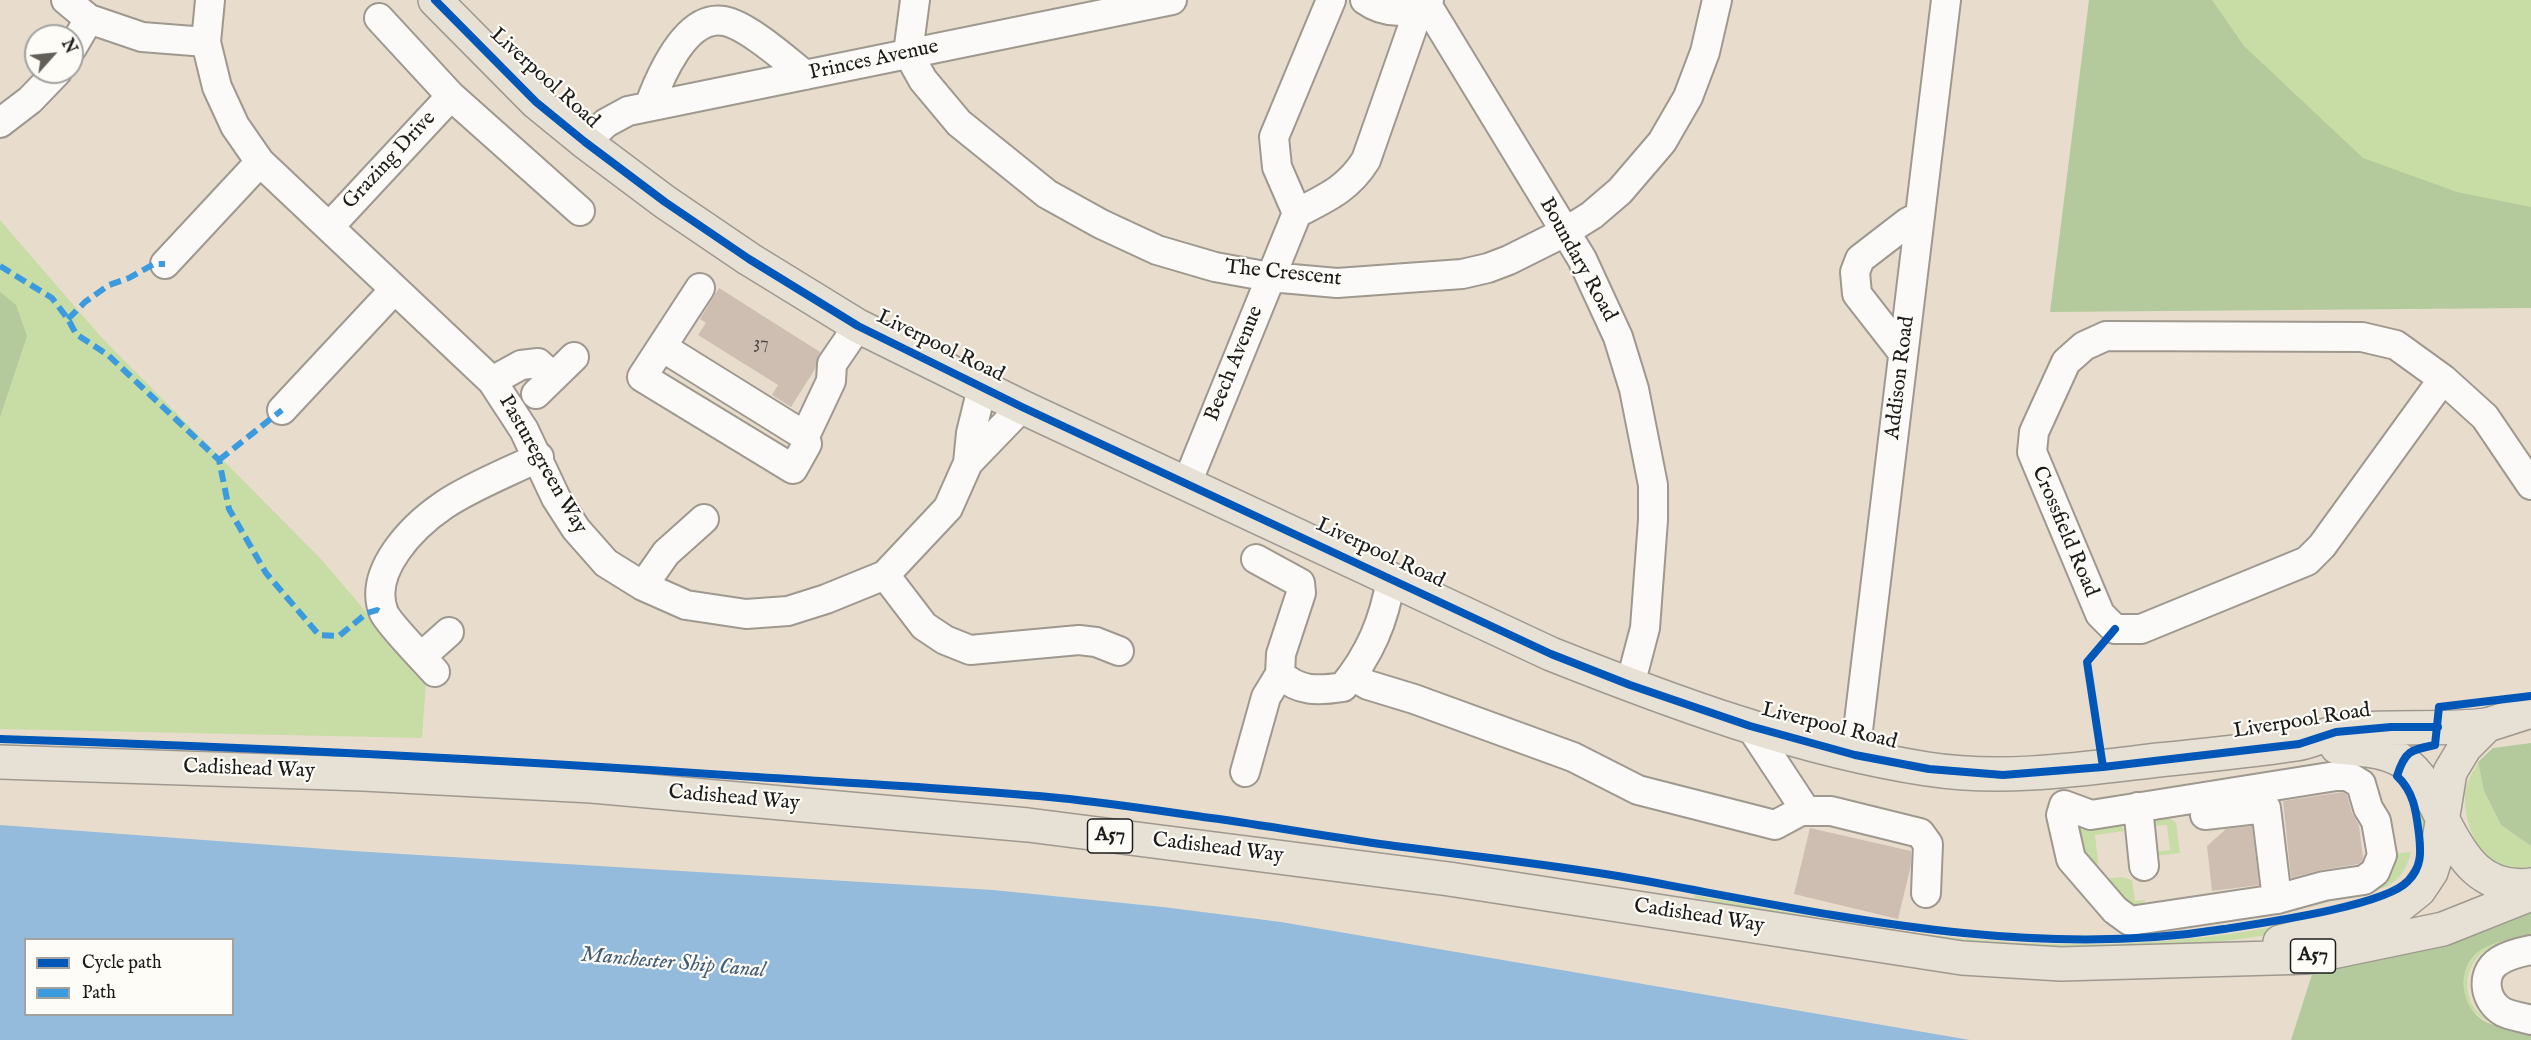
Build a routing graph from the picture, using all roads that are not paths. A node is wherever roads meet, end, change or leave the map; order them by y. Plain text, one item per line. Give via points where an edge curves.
1 (66, 0) edge
2 (210, 0) edge
3 (435, 0) edge
4 (915, 0) edge
5 (1172, 0) edge
6 (1331, 0) edge
7 (1365, 0) edge
8 (1717, 0) edge
9 (1946, 0) edge
10 (1423, 4) edge
11 (379, 18) dead end
12 (89, 19) junction
13 (84, 28) edge
14 (206, 42) junction
15 (908, 53) junction
16 (805, 75) junction
17 (45, 84) edge
18 (451, 96) junction
19 (649, 106) junction
20 (0, 123) edge
21 (585, 142) junction
22 (260, 162) junction
23 (580, 211) dead end
24 (1297, 213) junction
25 (1920, 216) junction
26 (330, 226) junction
27 (1564, 232) junction
28 (165, 264) dead end
29 (1270, 277) junction
30 (700, 288) dead end
31 (394, 290) junction
32 (858, 326) junction
33 (1904, 353) junction
34 (574, 357) dead end
35 (2443, 379) junction
36 (492, 381) junction
37 (982, 388) junction
38 (1022, 407) junction
39 (282, 410) dead end
40 (539, 458) junction
41 (968, 463) junction
42 (1186, 483) junction
43 (2531, 485) edge
44 (705, 519) dead end
45 (1256, 559) dead end
46 (885, 575) junction
47 (1391, 579) junction
48 (643, 586) junction
49 (449, 632) dead end
50 (1105, 638) dead end
51 (1280, 674) junction
52 (1352, 676) junction
53 (1630, 685) junction
54 (2531, 711) edge
55 (2487, 725) junction
56 (1750, 726) junction
57 (2299, 744) junction
58 (1855, 755) junction
59 (0, 762) edge
60 (2061, 771) junction
61 (1245, 772) dead end
62 (2171, 802) junction
63 (2064, 805) junction
64 (2138, 807) junction
65 (1806, 811) junction
66 (2444, 820) junction
67 (2144, 866) dead end
68 (2531, 885) edge
69 (1926, 893) dead end
70 (2531, 894) edge
71 (2277, 899) junction
72 (2531, 950) edge
73 (2215, 959) junction
74 (2531, 1020) edge

1 - 12 street
2 - 14 street, Pasturegreen Way
3 - 21 main road, Liverpool Road via 536,102
4 - 15 street
5 - 15 street, Princes Avenue
6 - 24 street via 1274,137 1277,167
7 - 10 street via 1374,7 1395,12
8 - 27 street, The Crescent via 1705,52 1688,97 1662,142 1620,191
9 - 25 street, Addison Road
10 - 24 street via 1366,160 1356,177
10 - 27 street, Boundary Road
11 - 18 street, Grazing Drive
12 - 13 street
12 - 14 street via 142,38
14 - 22 street, Pasturegreen Way via 224,107
15 - 16 street, Princes Avenue
15 - 29 street, The Crescent via 923,80 959,123 1047,194 1157,250 1215,267
16 - 19 street, Princes Avenue
16 - 19 street via 741,27 723,20 712,22 689,33 672,56
17 - 20 street
18 - 23 street, Grazing Drive
18 - 26 street, Grazing Drive
19 - 21 street, Princes Avenue via 616,117
21 - 32 main road, Liverpool Road via 749,259
22 - 26 street, Pasturegreen Way
22 - 28 street via 189,223
24 - 29 street, Beech Avenue
25 - 33 street, Addison Road
25 - 33 street via 1860,259 1855,272 1857,294
26 - 31 street, Pasturegreen Way
27 - 29 street, The Crescent via 1509,260 1462,274 1337,283
27 - 53 street, Boundary Road via 1582,259 1618,337 1634,389 1653,486 1645,628
29 - 42 street, Beech Avenue
30 - 32 street via 642,377 793,469 831,381 832,364
31 - 36 street, Pasturegreen Way
31 - 39 street via 320,385
32 - 37 main road, Liverpool Road
33 - 58 street, Addison Road
34 - 36 street via 544,386 538,363 521,365
35 - 35 street, Crossfield Road via 2322,546 2307,561 2141,629 2115,629 2100,614 2032,452 2034,432 2066,362 2084,346 2106,336 2362,337 2396,345
35 - 43 street, Crossfield Road via 2485,417
36 - 40 street, Pasturegreen Way
37 - 38 main road, Liverpool Road
37 - 41 street, Pasturegreen Way via 970,433
38 - 41 street, Pasturegreen Way
38 - 42 main road, Liverpool Road
40 - 48 street, Pasturegreen Way via 556,498 576,529 606,563
40 - 49 street via 446,503 422,521 387,564 374,588 384,614 428,664
41 - 46 street, Pasturegreen Way via 948,508
42 - 47 main road, Liverpool Road
44 - 48 street via 666,553
45 - 51 street via 1300,583 1301,593 1281,654
46 - 48 street, Pasturegreen Way via 788,611 746,614 687,605
46 - 50 street via 924,626 970,650
47 - 52 street via 1386,610
47 - 53 main road, Liverpool Road via 1551,654
51 - 52 street via 1304,689 1342,687
51 - 61 street via 1266,697
52 - 65 street via 1573,757 1638,790 1775,825
53 - 56 main road, Liverpool Road
54 - 55 main road, A57
55 - 57 main road, Liverpool Road via 2336,732
55 - 66 main road, A57 via 2465,747 2450,772
56 - 58 main road, Liverpool Road
56 - 65 street
57 - 60 main road, Liverpool Road
57 - 66 main road, Liverpool Road via 2388,753 2416,772
58 - 60 main road, Liverpool Road via 1929,769 1992,775
59 - 73 main road, Cadishead Way / A57 via 363,774 604,787 1028,825 1449,879 1962,958 2061,964
60 - 63 street
62 - 64 street
62 - 71 street via 2193,816 2266,808
62 - 71 street via 2321,777 2356,779 2380,839 2382,855 2376,872 2364,880
63 - 64 street via 2091,815
63 - 71 street via 2061,814 2071,859 2115,910 2130,921
64 - 67 street
65 - 69 street via 1831,811 1920,833 1928,844
66 - 68 main road, Liverpool Road via 2459,852 2480,873 2508,884
66 - 73 main road, Cadishead Way / A57 via 2431,872 2419,890 2399,906 2383,915
70 - 73 main road, Cadishead Way / A57 via 2443,929 2409,938 2308,957
72 - 74 street via 2499,961 2486,980 2494,1004 2504,1012

